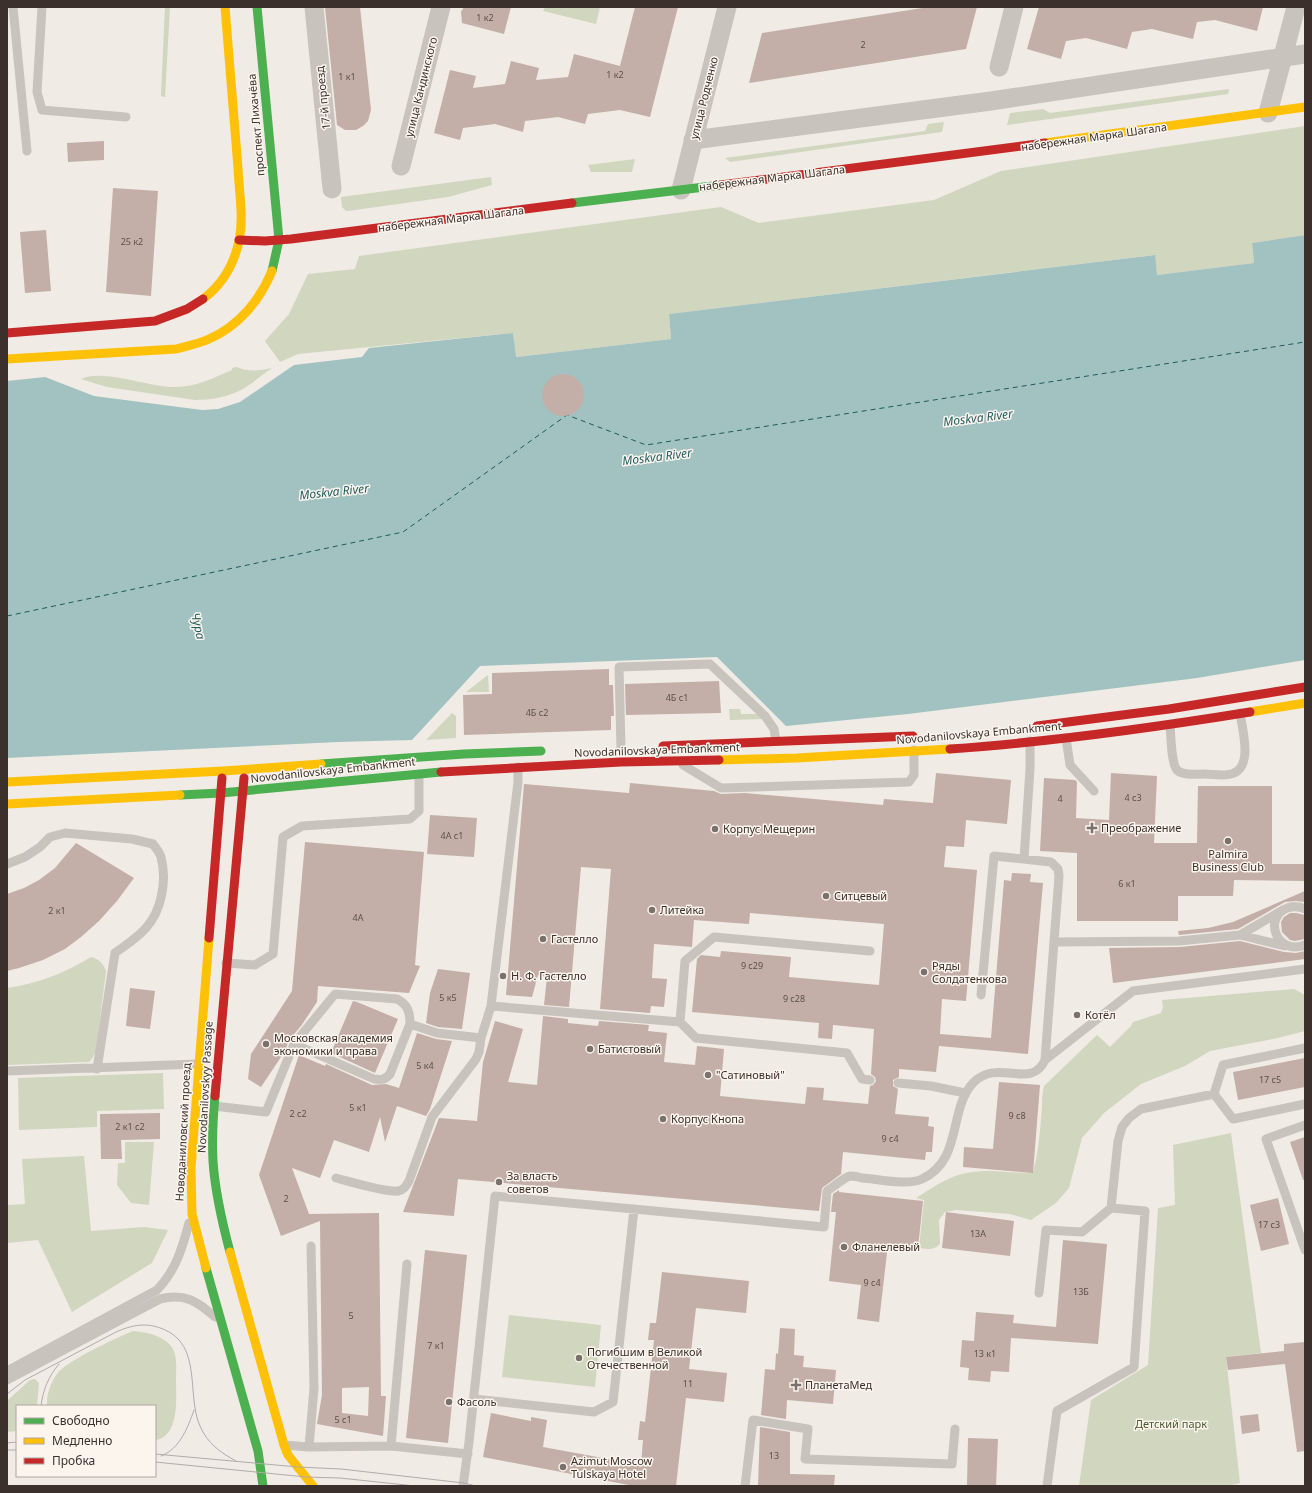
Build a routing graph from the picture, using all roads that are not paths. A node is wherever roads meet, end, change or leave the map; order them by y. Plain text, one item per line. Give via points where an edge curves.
1 (13, 7) edge
2 (42, 7) edge
3 (224, 7) edge
4 (257, 7) edge
5 (314, 7) edge
6 (441, 7) edge
7 (727, 7) edge
8 (1014, 7) edge
9 (1296, 7) edge
10 (1305, 54) edge
11 (1283, 58) junction
12 (999, 67) dead end
13 (1305, 107) edge
14 (1268, 112) junction
15 (126, 116) dead end
16 (693, 140) junction
17 (27, 151) dead end
18 (401, 166) dead end
19 (332, 189) dead end
20 (681, 190) junction
21 (239, 240) junction
22 (279, 240) junction
23 (7, 333) edge
24 (7, 359) edge
25 (1305, 687) edge
26 (1237, 698) junction
27 (1305, 703) edge
28 (1240, 715) junction
29 (1170, 725) junction
30 (1030, 727) joint
31 (918, 736) joint
32 (1066, 738) junction
33 (776, 741) junction
34 (1030, 742) junction
35 (652, 746) dead end
36 (621, 748) dead end
37 (551, 751) dead end
38 (914, 751) junction
39 (675, 760) junction
40 (518, 767) junction
41 (245, 769) junction
42 (223, 771) junction
43 (420, 774) junction
44 (7, 782) edge
45 (243, 791) junction
46 (1094, 791) dead end
47 (221, 793) junction
48 (7, 804) edge
49 (1024, 858) junction
50 (7, 864) edge
51 (1305, 909) edge
52 (1283, 910) junction
53 (1240, 935) junction
54 (1054, 942) junction
55 (1305, 945) edge
56 (1289, 947) junction
57 (870, 951) dead end
58 (226, 963) junction
59 (1305, 969) edge
60 (981, 995) dead end
61 (491, 1006) junction
62 (680, 1022) junction
63 (410, 1024) junction
64 (480, 1038) junction
65 (294, 1044) junction
66 (1305, 1048) edge
67 (1045, 1060) junction
68 (198, 1064) junction
69 (217, 1066) junction
70 (97, 1069) junction
71 (7, 1071) edge
72 (870, 1080) dead end
73 (898, 1083) dead end
74 (966, 1093) junction
75 (1214, 1094) junction
76 (1305, 1104) edge
77 (214, 1106) junction
78 (1305, 1125) edge
79 (336, 1178) dead end
80 (1112, 1208) junction
81 (634, 1209) junction
82 (192, 1214) junction
83 (311, 1246) dead end
84 (1305, 1250) edge
85 (407, 1264) dead end
86 (1039, 1294) dead end
87 (220, 1320) junction
88 (7, 1371) edge
89 (7, 1380) edge
90 (474, 1399) junction
91 (955, 1429) dead end
92 (284, 1445) junction
93 (391, 1446) junction
94 (309, 1447) junction
95 (468, 1454) junction
96 (263, 1486) edge
97 (313, 1486) edge
98 (463, 1486) edge
99 (745, 1486) edge
100 (1047, 1486) edge

1 - 17 lane
2 - 15 lane via 37,92 42,110
3 - 21 main road, проспект Лихачёва via 236,139
4 - 22 main road, проспект Лихачёва
5 - 19 street, 17-й проезд
6 - 18 street, улица Кандинского
7 - 16 street, улица Родченко
8 - 12 street
9 - 11 street
10 - 11 street
11 - 14 street
11 - 16 street via 991,101
13 - 14 main road, набережная Марка Шагала
14 - 20 main road, набережная Марка Шагала
16 - 20 street, улица Родченко
20 - 22 main road, набережная Марка Шагала
21 - 22 main road, набережная Марка Шагала
21 - 23 main road, проспект Лихачёва via 228,270 218,284 203,300 178,314 155,321
22 - 24 main road, проспект Лихачёва via 278,252 266,288 254,306 217,336 176,349
25 - 26 main road, Novodanilovskaya Embankment
26 - 28 lane
26 - 30 main road, Novodanilovskaya Embankment
27 - 28 main road, Novodanilovskaya Embankment
28 - 29 main road, Novodanilovskaya Embankment
28 - 29 lane via 1246,753 1244,762 1236,773 1185,774 1178,771 1174,764
29 - 32 main road, Novodanilovskaya Embankment
30 - 34 lane
31 - 33 main road, Novodanilovskaya Embankment
31 - 38 lane
32 - 34 main road, Novodanilovskaya Embankment
32 - 46 lane via 1070,765
33 - 35 main road, Novodanilovskaya Embankment
33 - 36 lane via 774,729 765,716 710,664 619,666
34 - 38 main road, Novodanilovskaya Embankment
34 - 49 lane
37 - 41 main road, Novodanilovskaya Embankment via 464,754
38 - 39 main road, Novodanilovskaya Embankment via 797,758
38 - 39 lane via 914,774 910,782 721,788
39 - 40 main road, Novodanilovskaya Embankment
40 - 43 main road, Novodanilovskaya Embankment
40 - 61 lane
41 - 42 main road, Novodanilovskaya Embankment
41 - 45 main road
42 - 44 main road, Novodanilovskaya Embankment
42 - 47 main road, Новоданиловский проезд
43 - 45 main road, Novodanilovskaya Embankment
43 - 58 lane via 419,811 410,819 302,826 283,837 273,954 255,965
45 - 47 main road, Novodanilovskaya Embankment
45 - 58 main road, Novodanilovskyy Passage
47 - 48 main road, Novodanilovskaya Embankment
47 - 68 main road, Новоданиловский проезд
49 - 54 lane via 1047,860 1058,869
49 - 60 lane via 994,856
50 - 70 lane via 25,857 50,837 65,833 132,839 153,844 161,856 164,878 159,908 147,927 115,953
51 - 52 lane via 1292,906
52 - 53 lane
52 - 56 lane via 1274,926 1281,943
53 - 54 lane via 1179,941
53 - 56 lane
54 - 67 lane
55 - 56 lane via 1299,948
57 - 62 lane via 714,938 685,961
58 - 69 main road, Novodanilovskyy Passage
59 - 67 lane via 1133,991
61 - 62 lane
61 - 64 lane
62 - 72 lane via 696,1038 847,1053 862,1080
63 - 64 lane via 437,1033
63 - 65 lane via 410,1013 405,1004 397,999 335,994
63 - 65 lane via 390,1074 381,1080
64 - 79 lane via 476,1059 432,1117 409,1181 404,1188 397,1191 388,1190
65 - 77 lane via 266,1112
66 - 75 lane via 1223,1065
67 - 74 lane via 1038,1071 1031,1073 988,1073 974,1082
68 - 69 lane
68 - 70 lane
68 - 82 main road, Новоданиловский проезд via 191,1168
69 - 77 main road, Novodanilovskyy Passage
70 - 71 lane
73 - 74 lane
74 - 81 lane via 960,1106 949,1151 934,1171 922,1179 909,1182 850,1176 827,1191 824,1226
75 - 76 lane via 1233,1119
75 - 80 lane via 1140,1109 1129,1118 1122,1127 1118,1141
77 - 92 main road, Novodanilovskyy Passage via 216,1187 224,1230
78 - 84 lane via 1266,1139
80 - 86 lane via 1082,1232 1046,1230
80 - 100 lane via 1145,1211 1134,1367 1057,1411
81 - 90 lane via 614,1402 594,1412
81 - 90 lane via 495,1196
82 - 87 main road, Новоданиловский проезд
82 - 88 lane via 174,1268 157,1290
83 - 94 lane via 314,1388
85 - 93 lane
87 - 89 lane via 188,1298 178,1296 160,1299
87 - 96 main road, Новоданиловский проезд via 258,1451
90 - 95 lane
91 - 99 lane via 952,1464 805,1459 808,1428 753,1420
92 - 94 lane
92 - 97 main road, Novodanilovskyy Passage via 288,1455
93 - 94 lane
93 - 95 lane
95 - 98 lane

